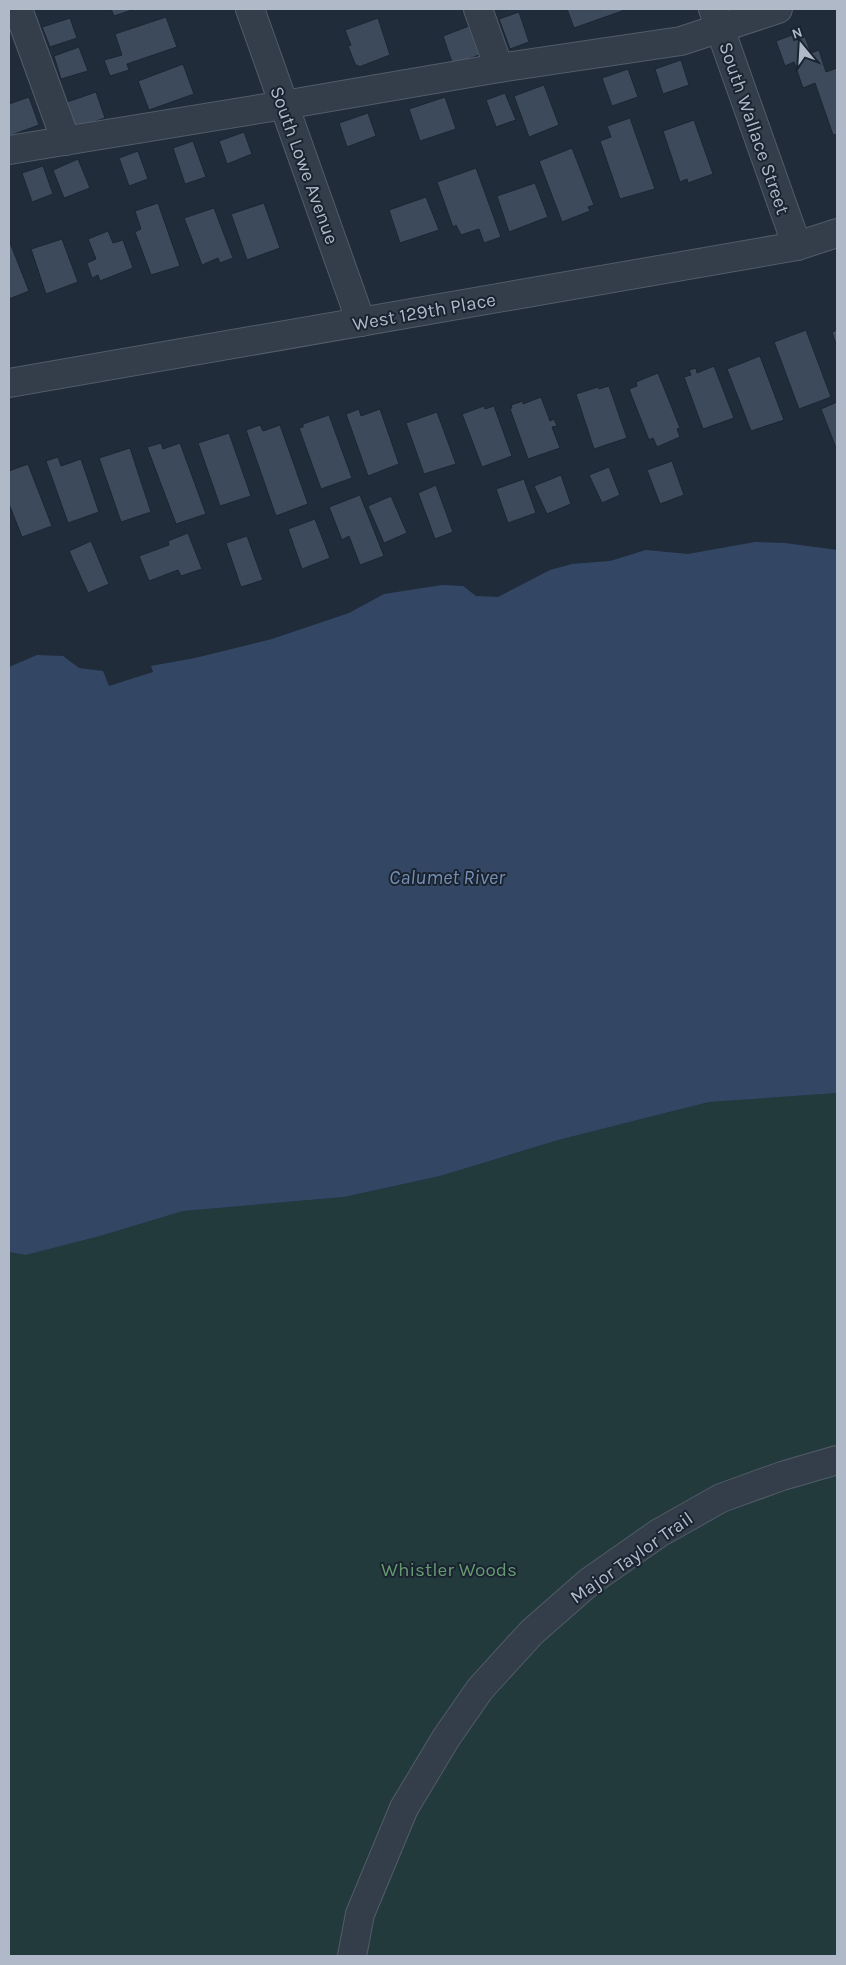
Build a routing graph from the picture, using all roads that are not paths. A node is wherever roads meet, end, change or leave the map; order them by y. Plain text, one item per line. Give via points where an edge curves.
1 (18, 9) edge
2 (250, 9) edge
3 (478, 9) edge
4 (778, 9) edge
5 (717, 19) edge
6 (499, 68) junction
7 (284, 105) junction
8 (66, 141) junction
9 (9, 150) edge
10 (837, 233) edge
11 (797, 246) junction
12 (361, 322) junction
13 (9, 382) edge
14 (837, 1460) edge
15 (352, 1956) edge

1 - 8 street
2 - 7 street, South Lowe Avenue
3 - 6 street
4 - 5 street
5 - 6 street via 681,41
5 - 11 street, South Wallace Street
6 - 7 street
7 - 8 street
7 - 12 street, South Lowe Avenue
8 - 9 street
10 - 11 street, West 129th Place
11 - 12 street, West 129th Place
12 - 13 street, West 129th Place
14 - 15 street, Major Taylor Trail via 782,1476 705,1507 659,1533 589,1582 532,1632 480,1689 404,1808 360,1914

